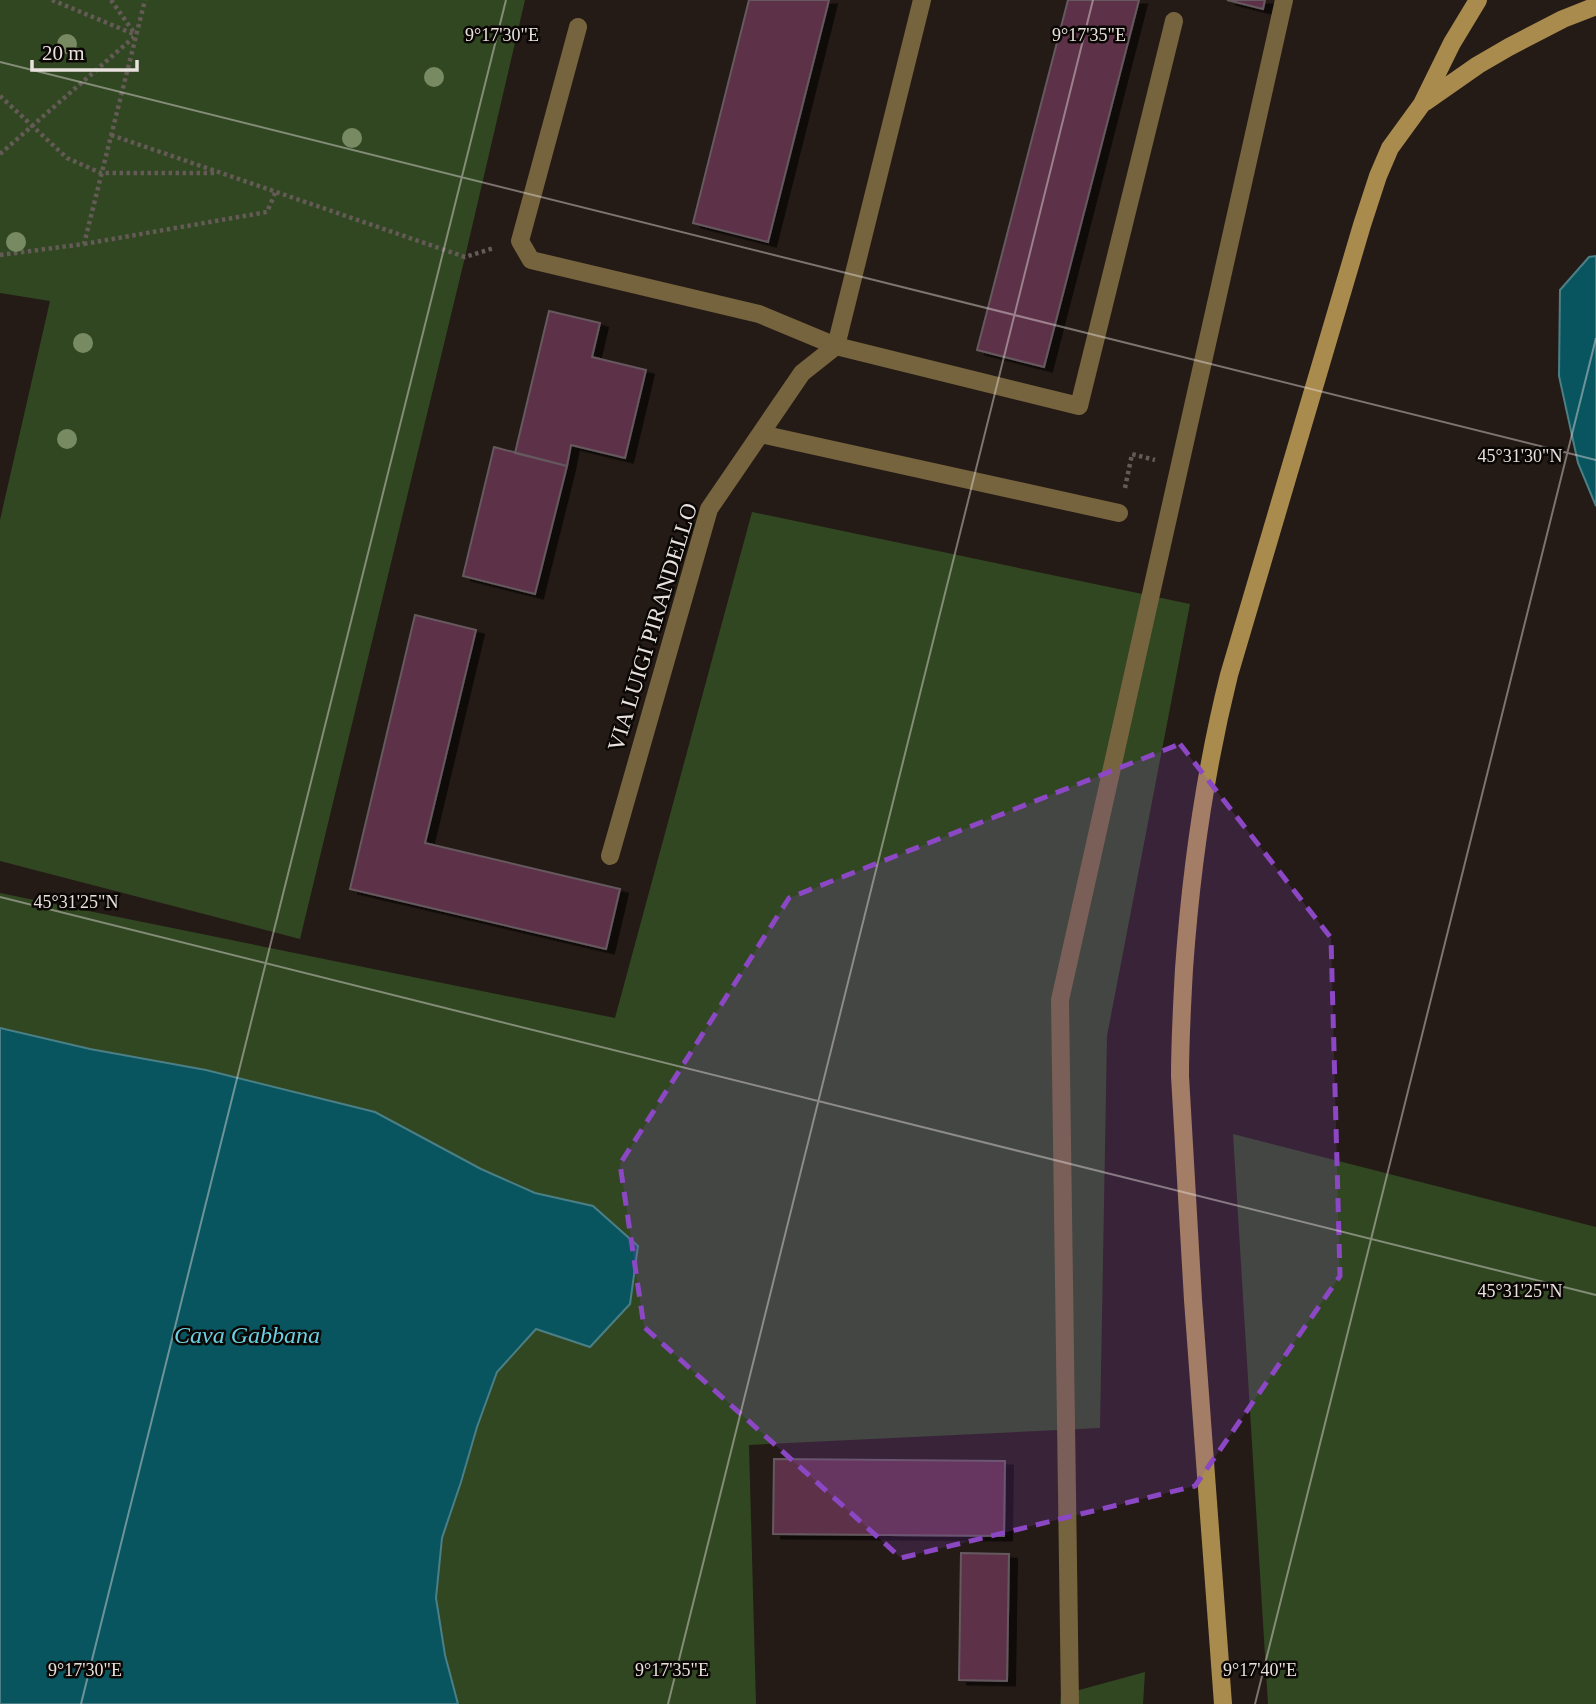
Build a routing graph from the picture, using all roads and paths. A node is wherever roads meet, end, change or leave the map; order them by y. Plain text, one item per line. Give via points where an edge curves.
1 (52, 0) edge
2 (111, 0) edge
3 (145, 0) edge
4 (922, 0) edge
5 (1284, 0) edge
6 (1462, 0) edge
7 (1478, 0) edge
8 (1596, 6) edge
9 (1174, 22) dead end
10 (1463, 26) junction
11 (578, 27) dead end
12 (136, 35) junction
13 (0, 96) edge
14 (1422, 104) junction
15 (31, 126) junction
16 (111, 135) junction
17 (0, 154) edge
18 (101, 173) junction
19 (222, 173) junction
20 (276, 191) junction
21 (520, 241) junction
22 (84, 244) junction
23 (0, 255) edge
24 (836, 346) junction
25 (761, 434) junction
26 (1180, 465) junction
27 (1119, 513) joint
28 (610, 856) dead end
29 (1070, 1704) edge
30 (1223, 1704) edge

1 - 12 path
2 - 12 path
3 - 12 path
4 - 24 street
5 - 26 street
6 - 10 street
7 - 10 street
8 - 14 street via 1509,47
9 - 24 street via 1079,406
10 - 14 street
11 - 21 street
12 - 15 path
12 - 16 path
13 - 15 path
14 - 30 street via 1390,148 1378,176 1229,675 1209,767 1188,918 1180,1076
15 - 17 path
15 - 18 path via 67,158
16 - 18 path
16 - 19 path
18 - 19 path
18 - 22 path
19 - 20 path
20 - 21 path via 465,257
20 - 22 path via 267,212
21 - 24 street via 531,260 759,314
22 - 23 path
24 - 25 street, VIA LUIGI PIRANDELLO via 802,373
25 - 27 street
25 - 28 street, VIA LUIGI PIRANDELLO via 709,509
26 - 27 path via 1132,454
26 - 29 street via 1060,1000

